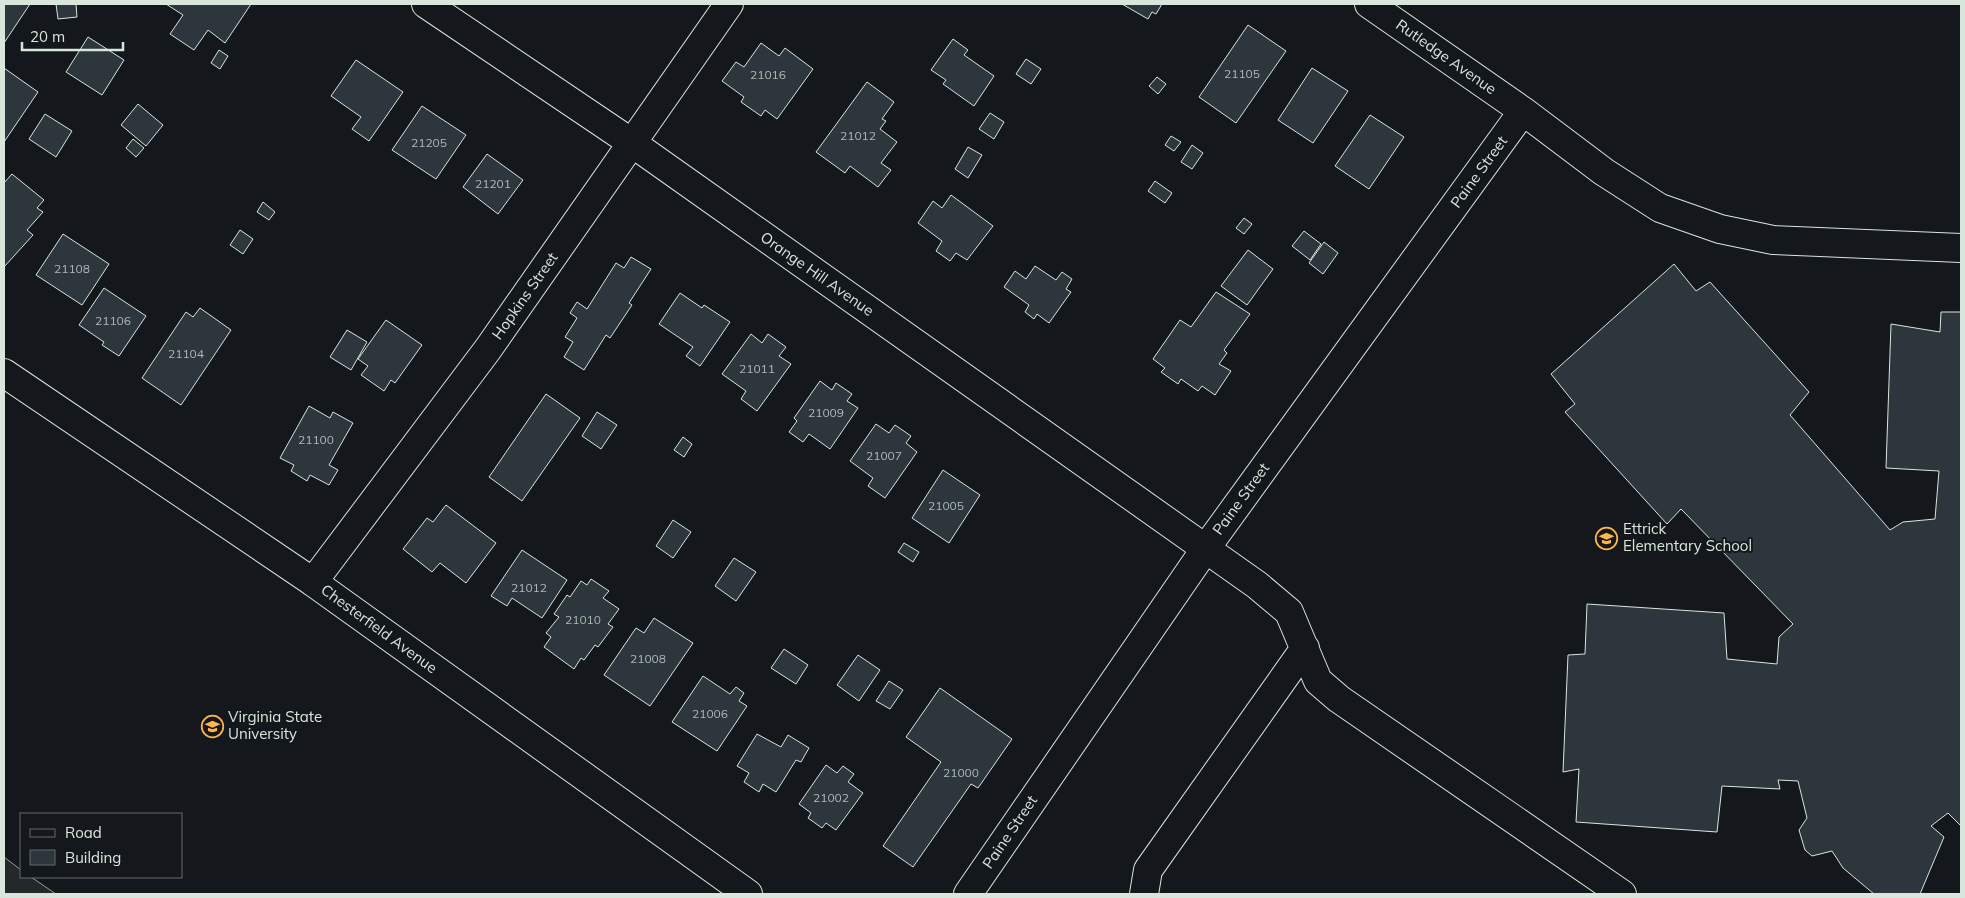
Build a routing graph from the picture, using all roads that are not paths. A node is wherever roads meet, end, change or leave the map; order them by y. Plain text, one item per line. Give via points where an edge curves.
1 (426, 4) edge
2 (729, 4) edge
3 (1369, 4) edge
4 (1523, 111) junction
5 (632, 143) junction
6 (1961, 248) edge
7 (4, 373) edge
8 (1206, 548) junction
9 (313, 582) junction
10 (1305, 648) junction
11 (748, 894) edge
12 (968, 894) edge
13 (1144, 894) edge
14 (1622, 894) edge

1 - 5 street, Orange Hill Avenue
2 - 5 street, Hopkins Street
3 - 4 street, Rutledge Avenue
4 - 6 street, Rutledge Avenue via 1604,172 1660,208 1720,229 1773,240
4 - 8 street, Paine Street
5 - 8 street, Orange Hill Avenue
5 - 9 street, Hopkins Street via 488,349
7 - 9 street, Chesterfield Avenue
8 - 10 street, Orange Hill Avenue via 1289,612
8 - 12 street, Paine Street
9 - 11 street, Chesterfield Avenue
10 - 13 street via 1148,870
10 - 14 street, Orange Hill Avenue via 1318,681 1339,699

